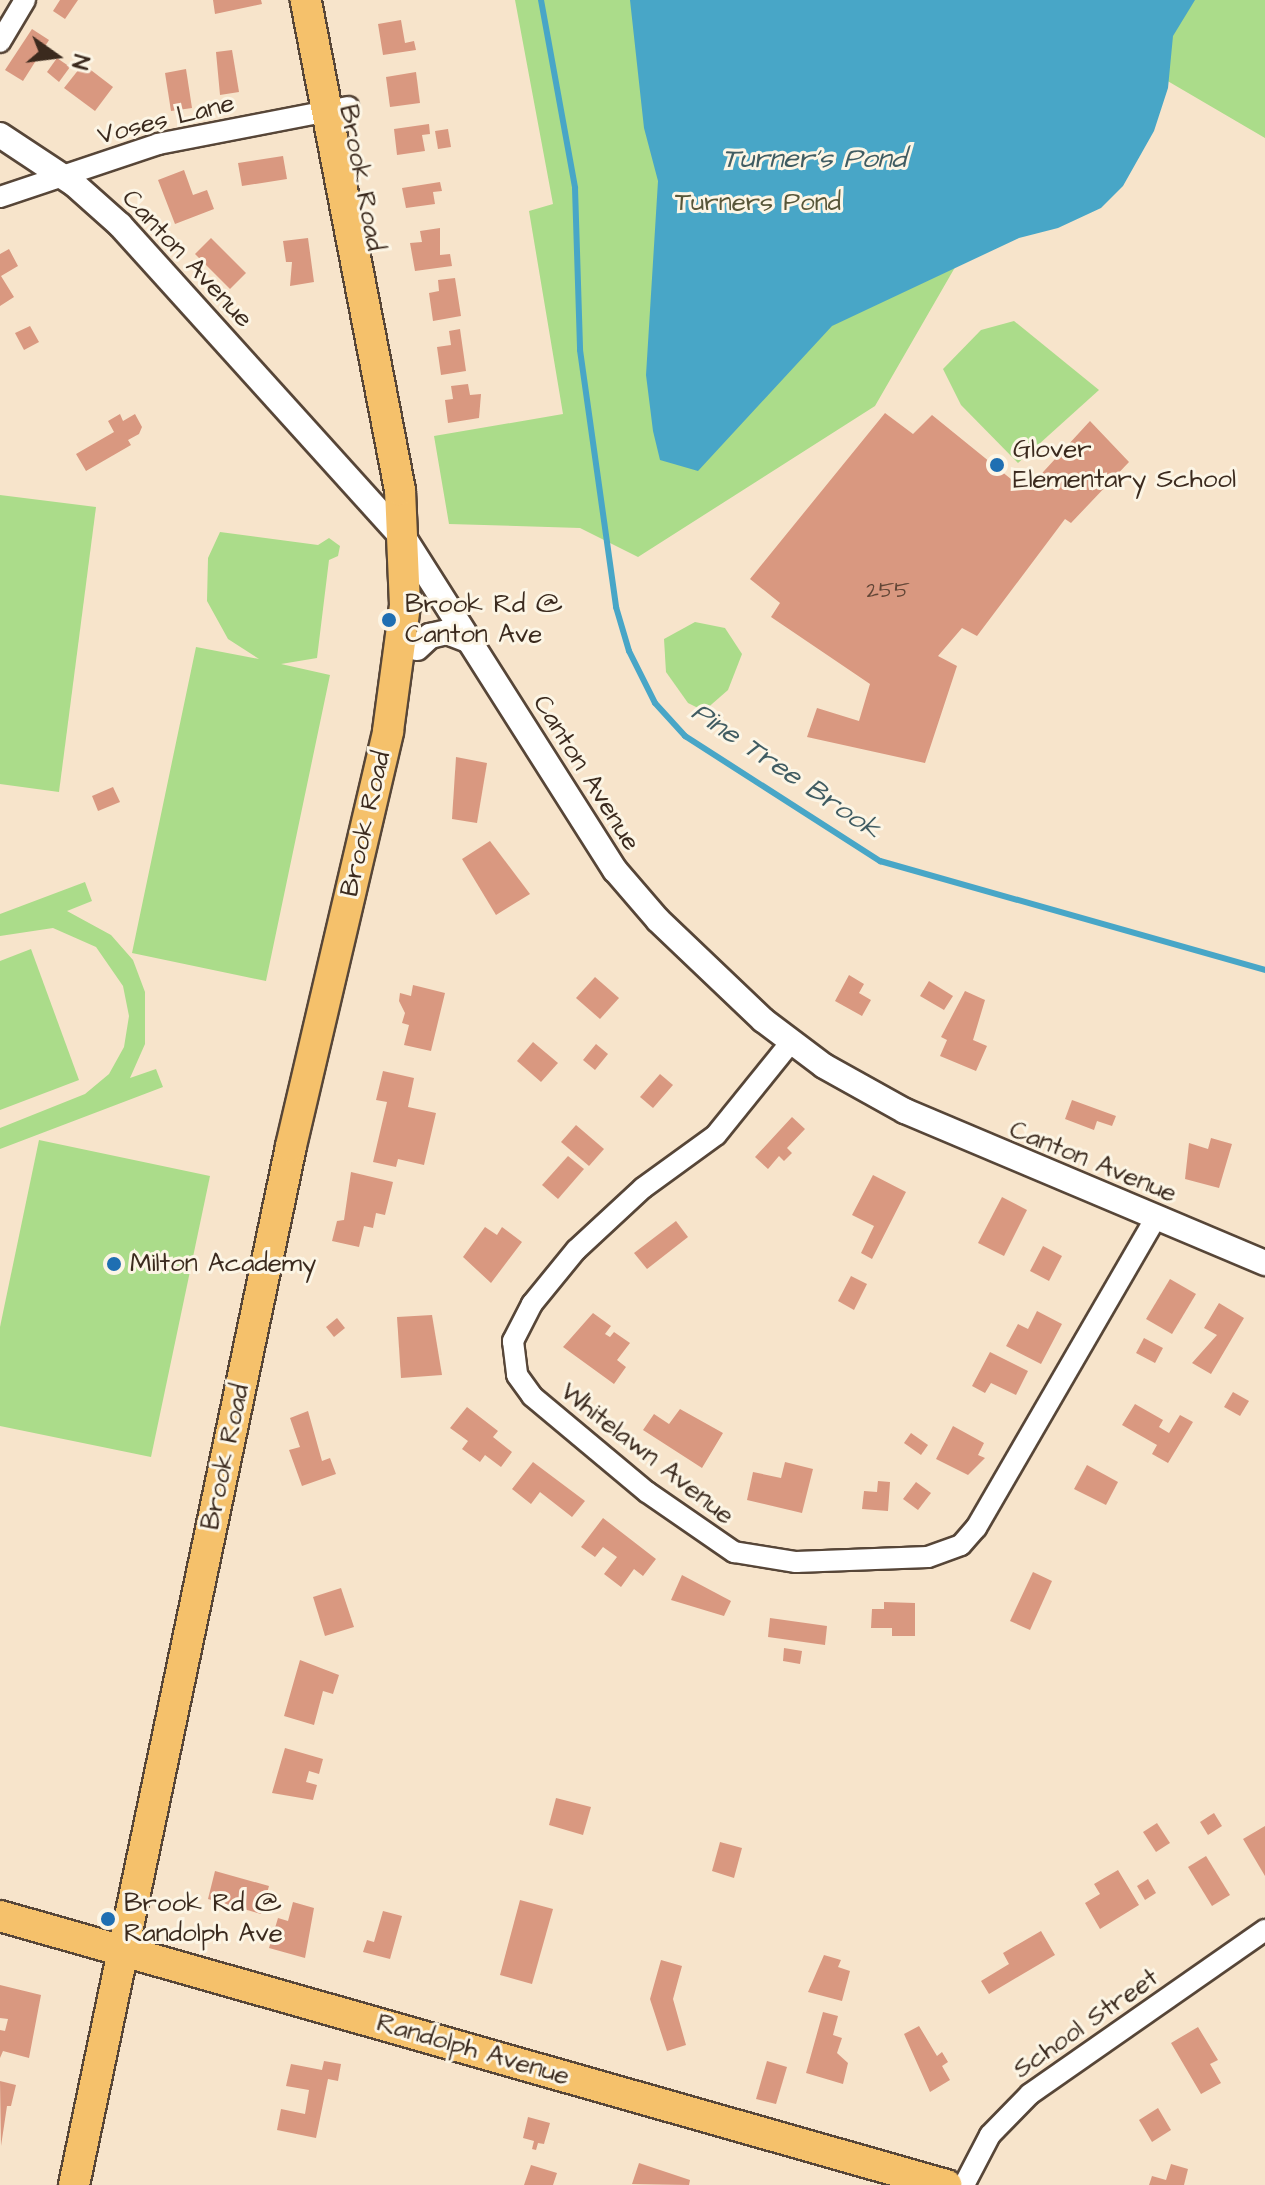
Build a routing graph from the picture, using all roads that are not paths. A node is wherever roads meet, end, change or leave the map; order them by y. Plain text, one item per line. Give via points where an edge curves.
1 (25, 0) edge
2 (306, 0) edge
3 (327, 0) edge
4 (0, 42) edge
5 (338, 109) junction
6 (0, 135) edge
7 (63, 175) junction
8 (0, 197) edge
9 (406, 541) junction
10 (426, 568) junction
11 (473, 642) junction
12 (417, 648) junction
13 (388, 731) junction
14 (791, 1042) junction
15 (1156, 1217) junction
16 (1265, 1263) edge
17 (0, 1916) edge
18 (1265, 1930) edge
19 (123, 1952) junction
20 (74, 2185) edge
21 (946, 2185) edge
22 (964, 2185) edge

1 - 4 street
2 - 5 main road, Brook Road
3 - 5 main road, Brook Road
5 - 7 street, Voses Lane via 175,140
5 - 9 main road, Brook Road
5 - 10 main road, Brook Road via 422,496
6 - 7 street, Canton Avenue
7 - 8 street, Voses Lane
7 - 9 street, Canton Avenue via 131,237
9 - 10 street, Canton Avenue
9 - 13 main road, Brook Road via 405,605
10 - 11 street, Canton Avenue
10 - 12 main road, Brook Road
11 - 12 street via 447,632 430,636
11 - 14 street, Canton Avenue via 575,811 630,890
12 - 13 main road, Brook Road
13 - 19 main road, Brook Road via 291,1146
14 - 15 street, Canton Avenue via 905,1111
14 - 15 street, Whitelawn Avenue via 716,1135 643,1188 576,1250 532,1304 513,1341 517,1375 532,1396 720,1545 748,1557 796,1562 928,1557 961,1545 976,1528
15 - 16 street, Canton Avenue
17 - 19 main road, Randolph Avenue
18 - 22 street, School Street via 1030,2094 990,2135
19 - 20 main road, Brook Road
19 - 21 main road, Randolph Avenue

